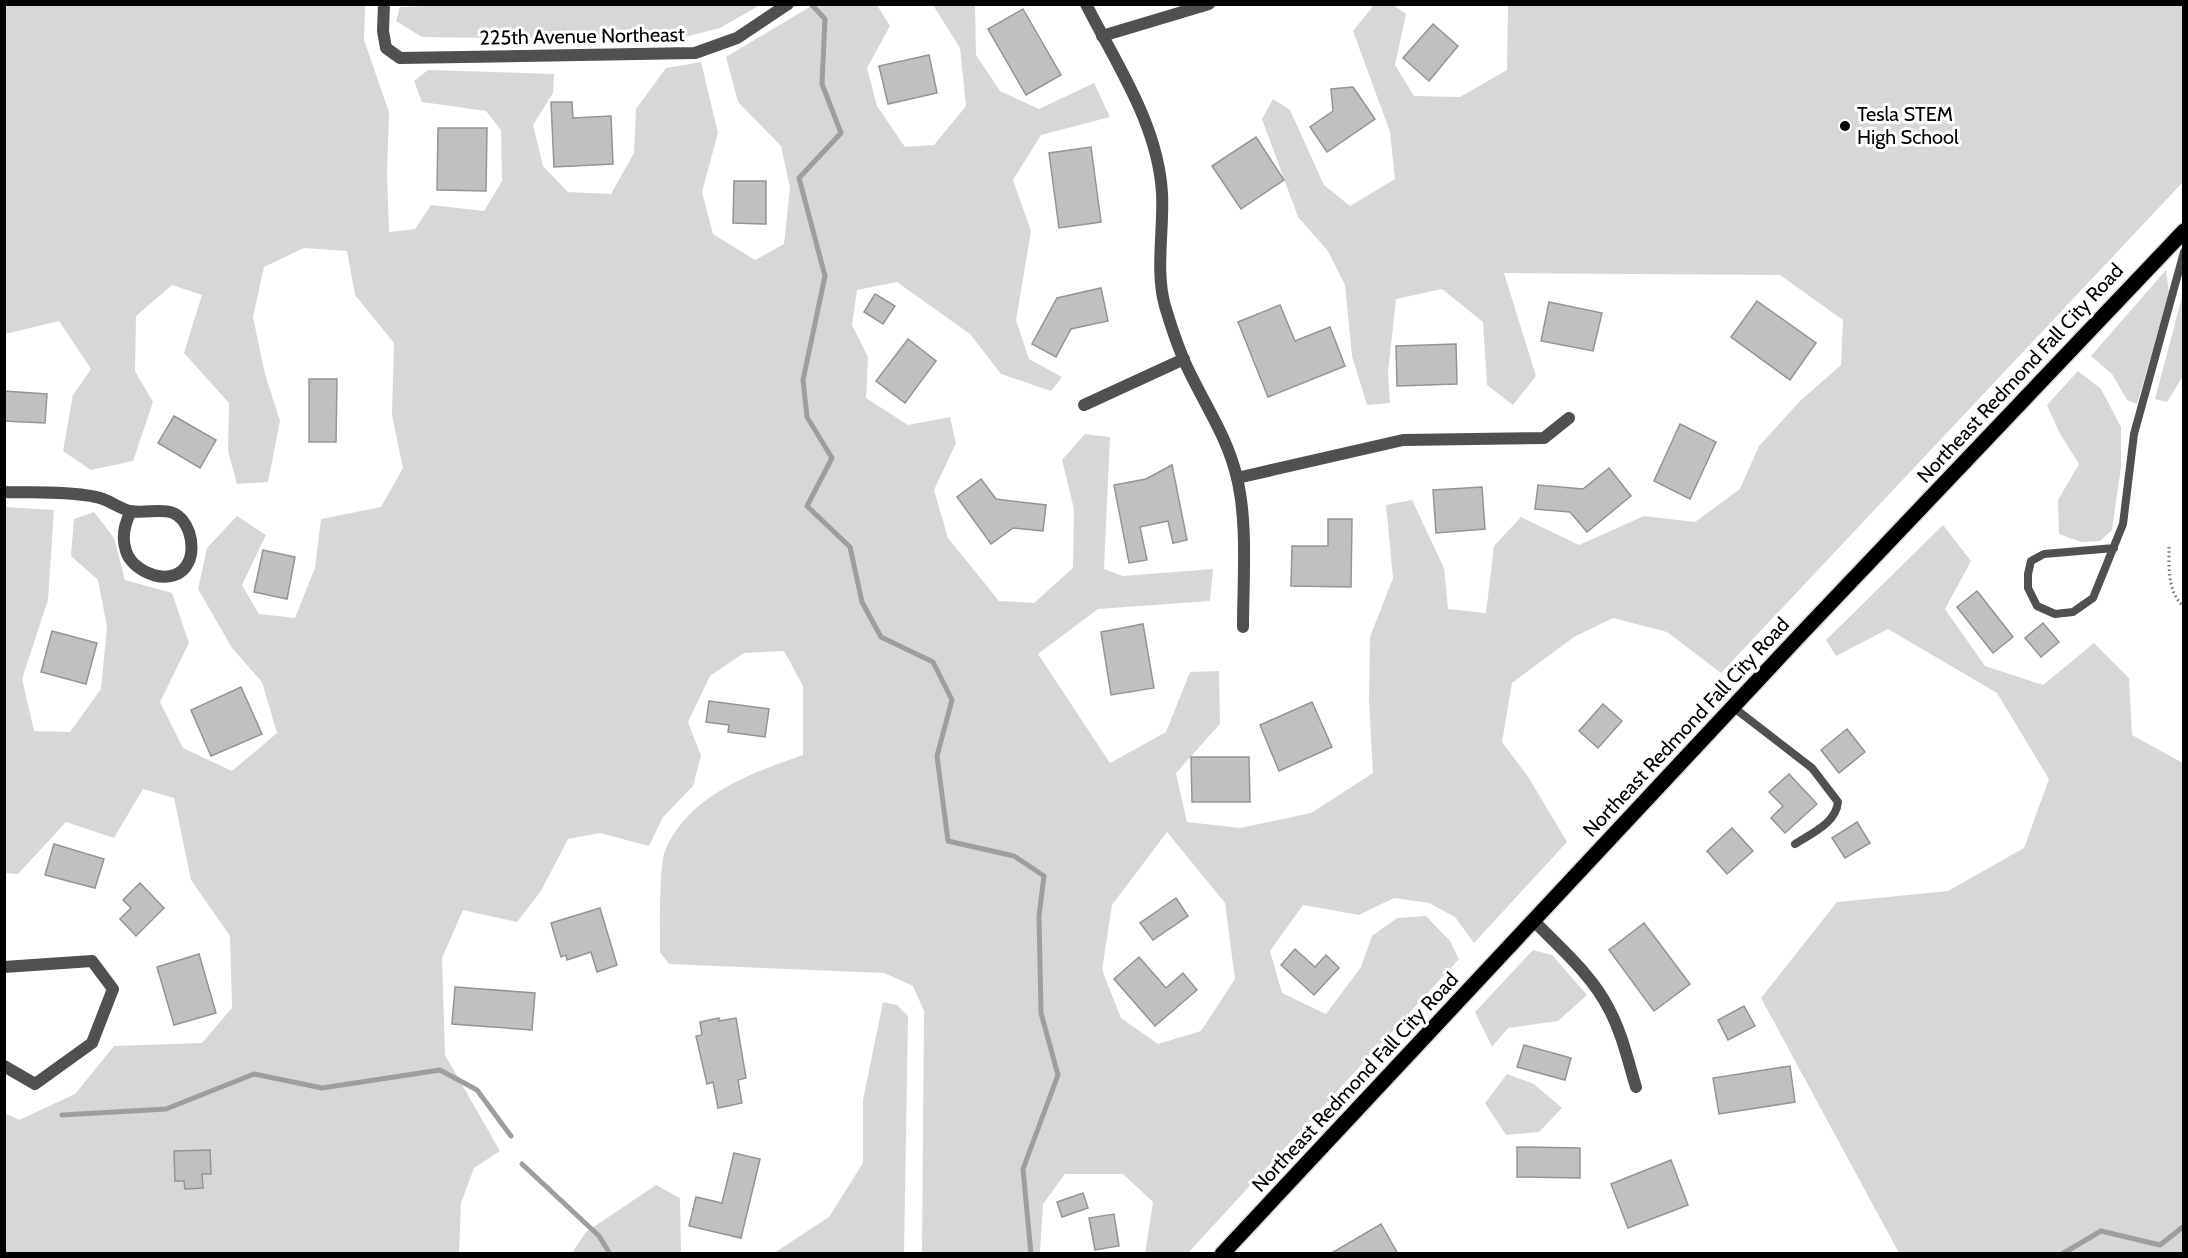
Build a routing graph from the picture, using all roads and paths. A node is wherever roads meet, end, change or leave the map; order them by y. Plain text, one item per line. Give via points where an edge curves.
1 (384, 4) edge
2 (788, 4) edge
3 (1086, 4) edge
4 (1209, 4) edge
5 (1102, 36) junction
6 (2184, 231) edge
7 (2184, 252) edge
8 (1184, 358) junction
9 (1083, 405) dead end
10 (1569, 418) dead end
11 (1237, 478) junction
12 (4, 492) edge
13 (131, 511) junction
14 (2169, 547) dead end
15 (2114, 548) junction
16 (2184, 607) edge
17 (1243, 627) dead end
18 (1733, 707) junction
19 (1795, 844) dead end
20 (1534, 921) junction
21 (4, 967) edge
22 (4, 1066) edge
23 (1636, 1087) dead end
24 (1222, 1254) edge

1 - 2 street, 225th Avenue Northeast via 386,48 400,58 695,53 737,38
3 - 5 street
4 - 5 street
5 - 8 street via 1132,90 1157,158 1162,193 1164,303
6 - 18 main road, Northeast Redmond Fall City Road
7 - 15 lane via 2134,434 2123,524
8 - 9 street
8 - 11 street via 1215,417
10 - 11 street via 1545,438 1403,440
11 - 17 street via 1243,538
12 - 13 street via 97,497
13 - 13 street via 155,509 184,521 192,541 188,563 179,573 166,577 136,566 126,551 124,527
14 - 16 path via 2168,574
15 - 15 lane via 2093,598 2073,612 2055,614 2037,606 2028,588 2031,561 2044,554
18 - 19 lane via 1812,768 1838,802 1837,812 1829,821
18 - 20 main road, Northeast Redmond Fall City Road
20 - 23 street via 1577,965 1609,1007
20 - 24 main road, Northeast Redmond Fall City Road
21 - 22 street via 93,961 113,989 92,1043 35,1084

